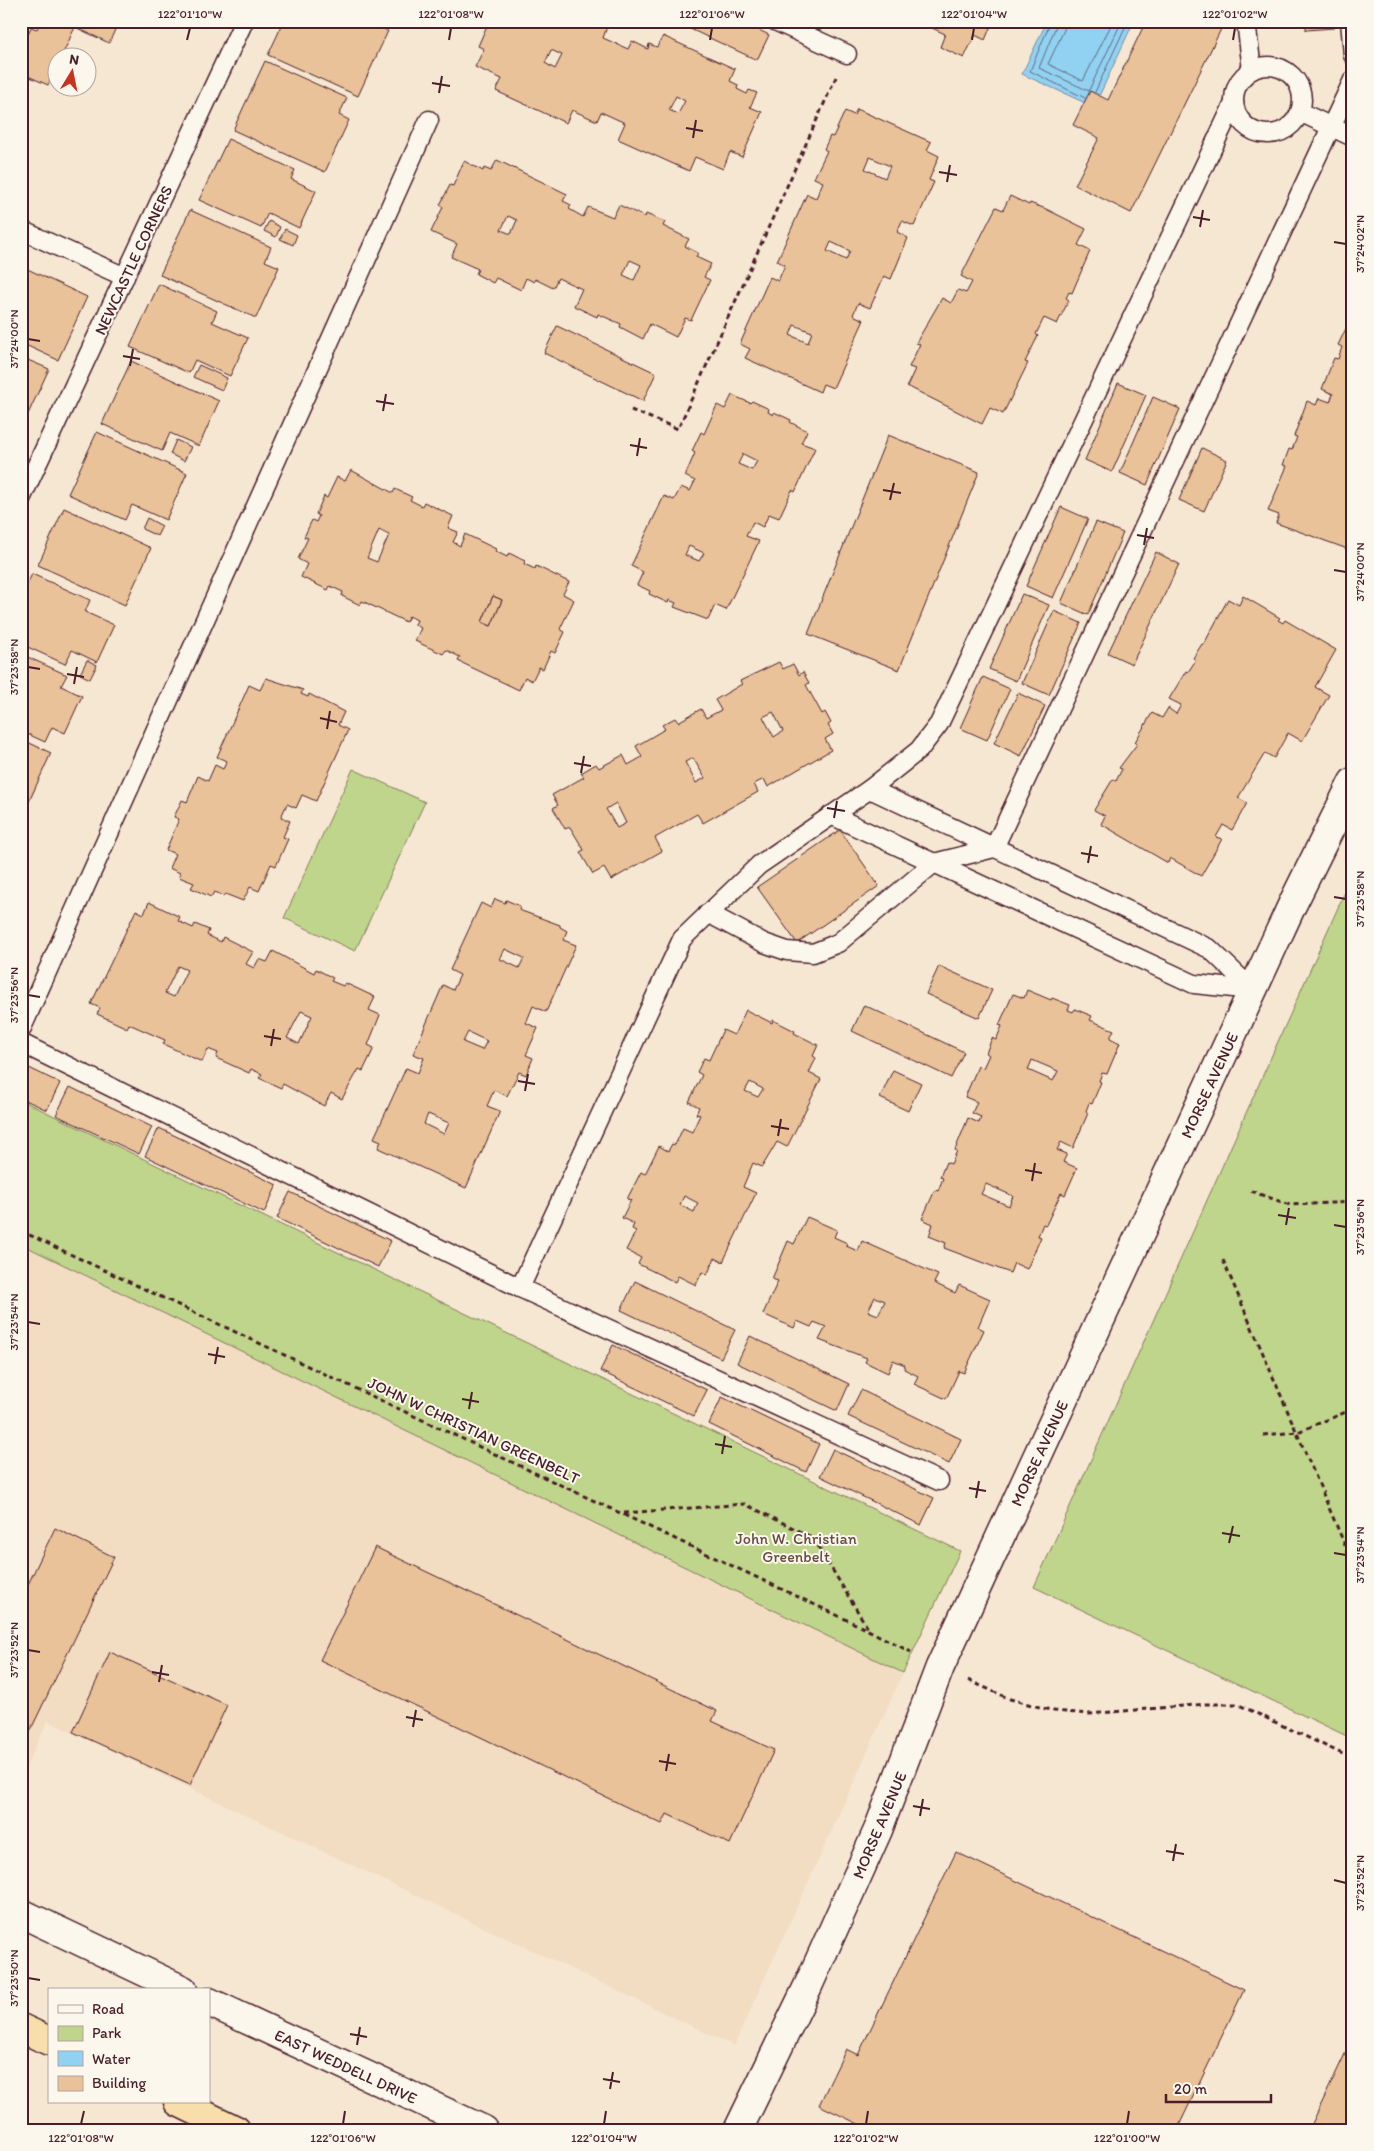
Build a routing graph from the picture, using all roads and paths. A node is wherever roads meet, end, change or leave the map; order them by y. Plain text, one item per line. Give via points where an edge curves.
1 (244, 21) edge
2 (775, 21) edge
3 (1246, 21) edge
4 (1350, 21) edge
5 (847, 54) joint
6 (1353, 55) edge
7 (1252, 70) junction
8 (1353, 80) edge
9 (1234, 103) junction
10 (1300, 112) junction
11 (429, 120) dead end
12 (1332, 128) junction
13 (1353, 138) edge
14 (21, 230) edge
15 (125, 277) junction
16 (631, 410) dead end
17 (21, 499) edge
18 (1353, 782) edge
19 (870, 789) junction
20 (831, 815) junction
21 (994, 848) junction
22 (934, 864) junction
23 (708, 913) junction
24 (1253, 990) junction
25 (21, 1030) edge
26 (21, 1042) edge
27 (1251, 1191) dead end
28 (1353, 1202) edge
29 (21, 1231) edge
30 (1223, 1260) dead end
31 (520, 1288) junction
32 (1353, 1409) edge
33 (1298, 1432) junction
34 (1262, 1435) dead end
35 (939, 1481) dead end
36 (623, 1514) junction
37 (1353, 1564) edge
38 (869, 1630) junction
39 (914, 1654) dead end
40 (976, 1684) dead end
41 (1353, 1759) edge
42 (21, 1914) edge
43 (179, 1988) edge
44 (210, 2002) edge
45 (21, 2028) edge
46 (48, 2041) edge
47 (182, 2104) edge
48 (236, 2130) edge
49 (484, 2130) edge
50 (738, 2130) edge

1 - 15 lane, NEWCASTLE CORNERS
2 - 5 lane
3 - 7 lane
4 - 6 lane
5 - 16 path via 678,429
7 - 9 lane via 1237,85
7 - 10 lane via 1263,66 1286,71 1301,89
8 - 12 lane
9 - 10 lane via 1244,125 1263,134 1285,130
9 - 19 lane via 939,724 919,750
10 - 12 lane
11 - 25 lane
12 - 13 lane
12 - 21 lane
14 - 15 lane
15 - 17 lane, NEWCASTLE CORNERS
18 - 24 street, MORSE AVENUE
19 - 20 lane
19 - 21 lane
20 - 22 lane
20 - 23 lane via 759,865
21 - 22 lane
21 - 24 lane via 1210,949
22 - 23 lane via 838,943 813,953 787,951 764,943
22 - 24 lane via 1194,984
23 - 31 lane via 682,939
24 - 50 street, MORSE AVENUE via 940,1667 878,1830 808,1986
26 - 31 lane
27 - 28 path via 1290,1205
29 - 36 path, JOHN W CHRISTIAN GREENBELT
30 - 33 path
31 - 35 lane
32 - 33 path
33 - 34 path
33 - 37 path
36 - 38 path, JOHN W CHRISTIAN GREENBELT
36 - 38 path via 745,1504 813,1538
38 - 39 path, JOHN W CHRISTIAN GREENBELT
40 - 41 path via 1010,1699 1054,1711 1088,1714 1237,1704
42 - 43 street
44 - 49 street, EAST WEDDELL DRIVE
45 - 46 highway
47 - 48 highway

